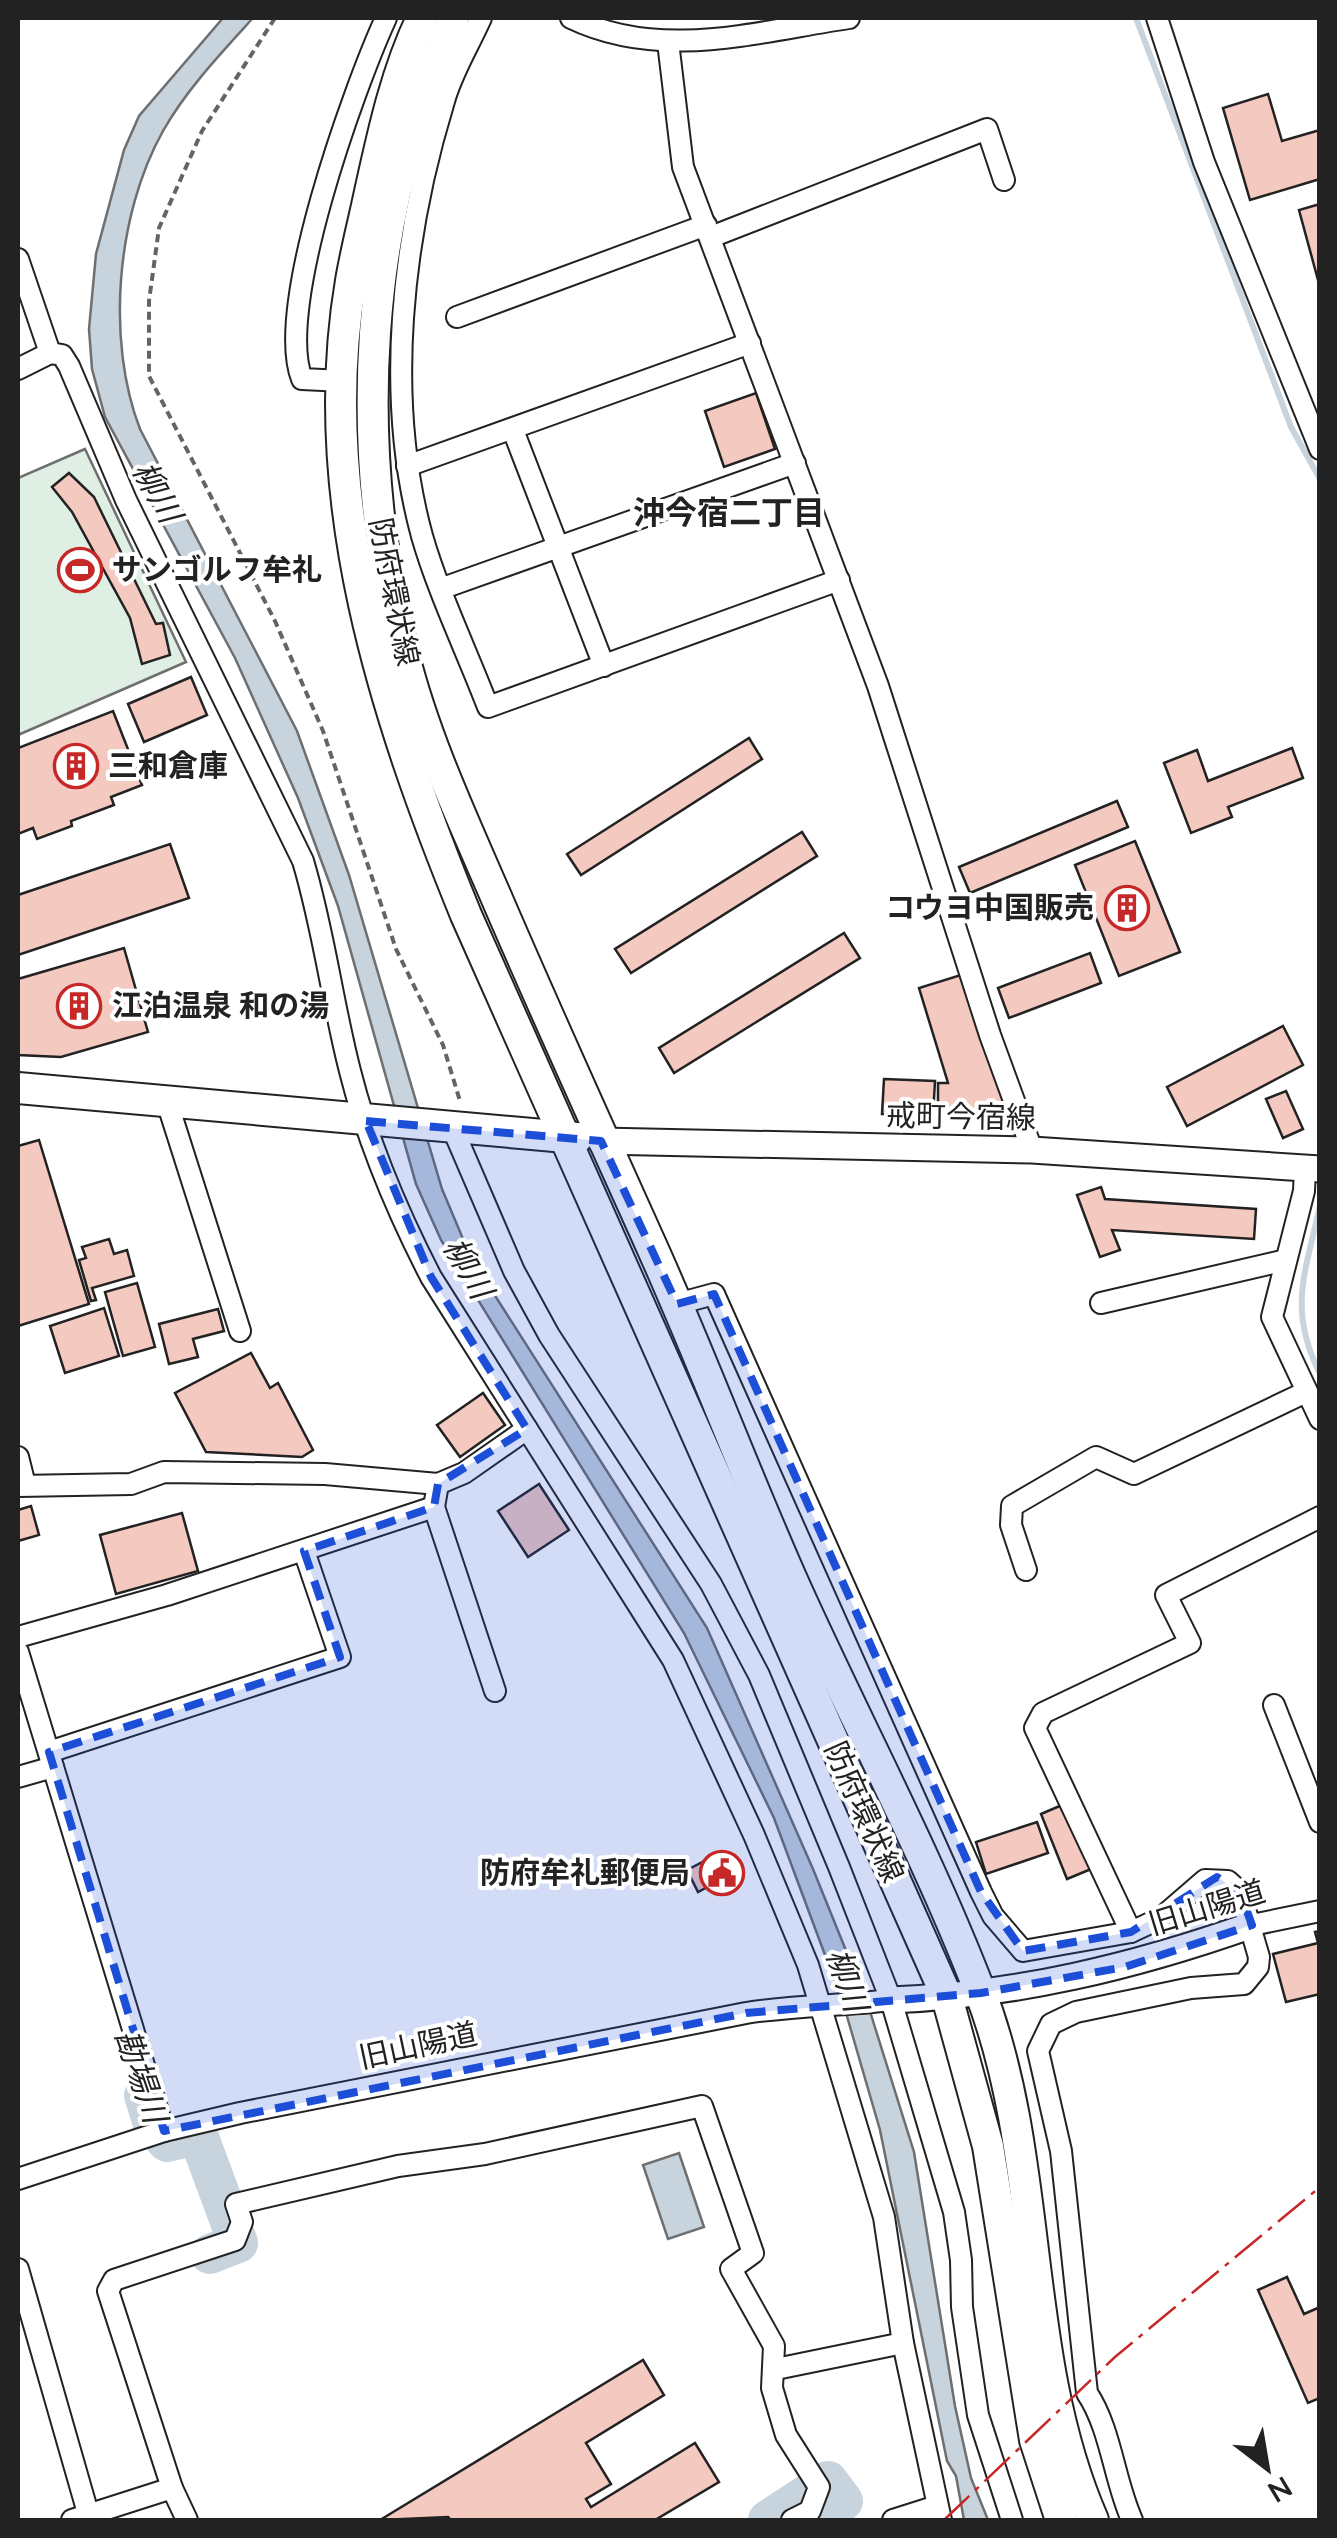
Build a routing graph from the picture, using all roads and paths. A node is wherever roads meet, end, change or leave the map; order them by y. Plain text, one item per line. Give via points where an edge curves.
1 (275, 18) edge
2 (386, 18) edge
3 (422, 18) edge
4 (454, 18) edge
5 (481, 18) edge
6 (571, 18) edge
7 (849, 18) edge
8 (1157, 18) edge
9 (668, 42) junction
10 (398, 126) junction
11 (1004, 180) dead end
12 (708, 231) junction
13 (18, 258) edge
14 (456, 317) dead end
15 (750, 343) junction
16 (50, 352) junction
17 (18, 368) edge
18 (343, 381) junction
19 (513, 430) junction
20 (1320, 449) edge
21 (795, 463) junction
22 (406, 466) junction
23 (559, 547) junction
24 (839, 580) junction
25 (443, 588) junction
26 (604, 666) junction
27 (18, 1088) edge
28 (168, 1105) junction
29 (450, 1118) junction
30 (374, 1122) junction
31 (563, 1137) junction
32 (601, 1140) junction
33 (1032, 1150) junction
34 (1312, 1168) edge
35 (1286, 1260) junction
36 (1102, 1303) dead end
37 (677, 1304) junction
38 (240, 1331) dead end
39 (1306, 1392) junction
40 (1320, 1419) edge
41 (527, 1428) junction
42 (18, 1458) edge
43 (438, 1484) junction
44 (21, 1485) edge
45 (434, 1508) junction
46 (1320, 1517) edge
47 (304, 1550) junction
48 (1026, 1570) dead end
49 (18, 1637) edge
50 (18, 1652) edge
51 (494, 1691) dead end
52 (25, 1703) edge
53 (1274, 1705) dead end
54 (51, 1759) junction
55 (18, 1777) edge
56 (1320, 1822) edge
57 (1320, 1911) edge
58 (1252, 1926) junction
59 (1131, 1932) junction
60 (981, 1994) junction
61 (947, 1997) junction
62 (883, 2001) junction
63 (827, 2005) junction
64 (164, 2132) junction
65 (18, 2179) edge
66 (18, 2269) edge
67 (903, 2342) junction
68 (776, 2369) junction
69 (172, 2488) junction
70 (930, 2515) edge
71 (807, 2517) edge
72 (84, 2519) edge
73 (187, 2520) edge
74 (894, 2520) edge
75 (1012, 2520) edge
76 (1061, 2520) edge
77 (1093, 2520) edge
78 (1132, 2520) edge

1 - 29 path via 202,130 158,228 149,376 275,621 323,731 396,949 442,1045
2 - 18 street via 314,224 296,334 302,379
3 - 10 main road, 防府環状線
4 - 10 main road, 防府環状線
5 - 22 street via 444,98 418,205 403,330
6 - 9 street via 607,35
7 - 9 street
8 - 20 street via 1204,162
9 - 12 street via 683,167
10 - 18 main road, 防府環状線 via 350,283
10 - 32 main road, 防府環状線 via 371,363 372,468 383,560 406,663 437,752
11 - 12 street via 987,129
12 - 14 street
12 - 15 street
13 - 16 street
15 - 19 street
15 - 21 street
16 - 17 street
16 - 30 street via 69,366 126,500 303,862 322,923 349,1070
18 - 31 main road, 防府環状線 via 356,566 394,722 430,826
19 - 22 street
19 - 23 street
21 - 23 street
21 - 24 street
22 - 25 street via 423,540
23 - 25 street
23 - 26 street
24 - 26 street
24 - 33 street
25 - 26 street via 488,707
27 - 28 main road
28 - 30 main road
28 - 38 street
29 - 30 main road
29 - 31 main road
29 - 62 street via 514,1270 550,1336 711,1584 759,1675
30 - 41 street via 398,1213
31 - 32 main road
31 - 61 main road, 防府環状線
32 - 33 street, 戒町今宿線
32 - 37 main road, 防府環状線
33 - 34 street, 戒町今宿線
34 - 35 street
35 - 36 street
35 - 39 street via 1272,1317
37 - 59 street via 714,1294 993,1916 1023,1951
37 - 60 main road, 防府環状線 via 794,1584
39 - 40 street
39 - 48 street via 1134,1474 1096,1457 1012,1506 1011,1525
41 - 43 street
41 - 63 street via 680,1674
42 - 44 street
43 - 44 street via 325,1474 164,1472 131,1484
43 - 45 street
45 - 47 street
45 - 51 street
46 - 59 street via 1166,1595 1190,1644 1043,1713 1036,1728
47 - 49 street
47 - 54 street via 340,1656
50 - 52 street
52 - 54 street
53 - 56 street
54 - 55 street
54 - 64 street
57 - 58 street, 旧山陽道
58 - 59 street via 1240,1892 1217,1877
58 - 60 street, 旧山陽道 via 1125,1966
58 - 78 street via 1260,1957 1244,1984 1076,2012 1051,2024 1038,2051 1061,2151 1087,2393
60 - 61 street, 旧山陽道
60 - 77 main road, 防府環状線 via 1016,2112 1062,2428
61 - 62 street, 旧山陽道
61 - 76 main road, 防府環状線 via 988,2146 1032,2420
62 - 63 street, 旧山陽道
62 - 75 street via 954,2212 978,2415
63 - 64 street, 旧山陽道
63 - 67 street via 878,2190
64 - 65 street, 旧山陽道
66 - 72 street
67 - 68 street
67 - 70 street
68 - 69 street via 774,2346 730,2268 753,2253 702,2106 236,2204 242,2222 234,2240 114,2280 108,2291
68 - 71 street via 772,2388 786,2435 819,2486
69 - 72 street
69 - 73 street
70 - 74 street

